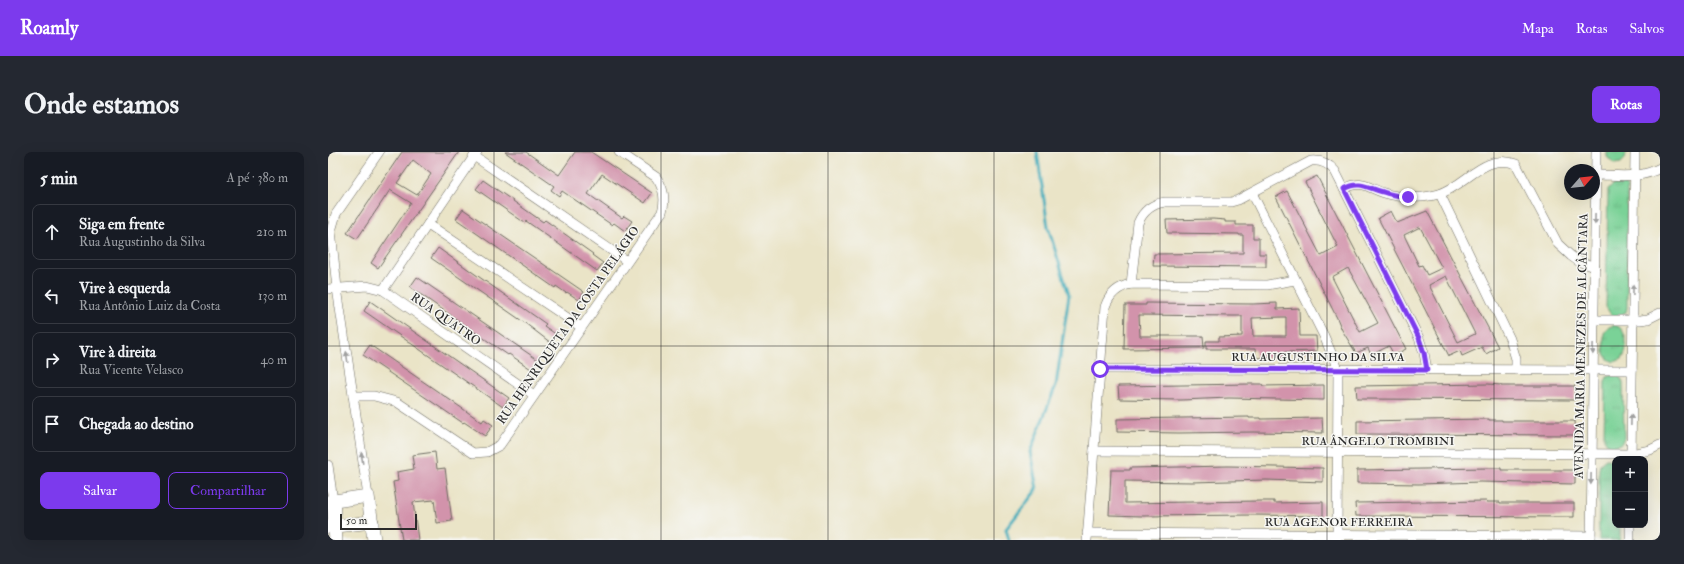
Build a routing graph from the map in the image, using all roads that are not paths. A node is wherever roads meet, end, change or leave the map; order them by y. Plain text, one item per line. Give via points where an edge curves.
1 (379, 152) edge
2 (619, 152) edge
3 (1596, 152) edge
4 (1635, 152) edge
5 (475, 154) edge
6 (1596, 164) edge
7 (1660, 168) edge
8 (1600, 175) edge
9 (1635, 176) junction
10 (1344, 189) junction
11 (1252, 193) junction
12 (1440, 194) junction
13 (1596, 200) edge
14 (428, 224) junction
15 (627, 261) junction
16 (1595, 267) junction
17 (1295, 280) junction
18 (1131, 284) junction
19 (333, 289) edge
20 (383, 290) junction
21 (1660, 312) edge
22 (1594, 320) junction
23 (1633, 321) junction
24 (581, 327) junction
25 (1100, 369) junction
26 (1338, 369) junction
27 (1427, 370) junction
28 (1516, 370) junction
29 (1593, 370) junction
30 (1632, 370) junction
31 (534, 395) junction
32 (353, 396) junction
33 (1660, 445) edge
34 (1094, 451) junction
35 (1337, 452) junction
36 (1592, 454) junction
37 (1631, 456) edge
38 (328, 465) edge
39 (368, 496) junction
40 (331, 501) edge
41 (372, 522) junction
42 (331, 526) edge
43 (1630, 528) edge
44 (1087, 536) edge
45 (1337, 537) edge
46 (1591, 538) edge
47 (336, 540) edge
48 (374, 540) edge
49 (1630, 540) edge

1 - 19 street via 331,225
2 - 15 street, RUA HENRIQUETA DA COSTA PELÁGIO via 656,177 663,191 664,202 662,212
3 - 6 street, AVENIDA MARIA MENEZES DE ALCÂNTARA
4 - 9 street
5 - 14 street
5 - 15 street
7 - 9 street
8 - 9 street
23 -> 9 street
10 - 11 street via 1333,168 1323,162 1311,161
10 - 12 street via 1358,184 1408,197
10 - 27 street via 1419,338
11 - 17 street
11 - 18 street via 1231,202 1164,202 1148,208 1138,222
12 - 16 street via 1486,158 1500,156 1508,159 1516,164 1558,244 1578,261
12 - 28 street via 1510,339 1516,359
13 -> 16 street, AVENIDA MARIA MENEZES DE ALCÂNTARA
14 - 20 street
14 - 24 street
15 - 24 street, RUA HENRIQUETA DA COSTA PELÁGIO
16 - 22 street, AVENIDA MARIA MENEZES DE ALCÂNTARA
17 - 18 street via 1267,285
17 - 26 street
18 - 25 street via 1118,289 1107,303
19 - 20 street, RUA QUATRO via 367,286
32 -> 19 street
20 - 31 street, RUA QUATRO
21 - 23 street via 1648,319
22 - 23 street
22 -> 29 street, AVENIDA MARIA MENEZES DE ALCÂNTARA
23 - 30 street
24 - 31 street, RUA HENRIQUETA DA COSTA PELÁGIO
25 - 26 street, RUA AUGUSTINHO DA SILVA
25 - 34 street
26 - 27 street, RUA AUGUSTINHO DA SILVA
26 - 35 street
27 - 28 street, RUA AUGUSTINHO DA SILVA
28 - 29 street, RUA AUGUSTINHO DA SILVA
29 - 30 street, RUA AUGUSTINHO DA SILVA
29 - 36 street, AVENIDA MARIA MENEZES DE ALCÂNTARA
37 -> 30 street
31 - 32 street, RUA HENRIQUETA DA COSTA PELÁGIO via 500,445 482,453 473,453 461,446 397,402 374,396
39 -> 32 street
33 - 37 street, RUA ÂNGELO TROMBINI
34 - 35 street, RUA ÂNGELO TROMBINI
34 - 44 street
35 - 36 street, RUA ÂNGELO TROMBINI
35 - 45 street
36 - 37 street, RUA ÂNGELO TROMBINI
36 -> 46 street, AVENIDA MARIA MENEZES DE ALCÂNTARA
38 - 40 street
39 - 40 street
39 - 41 street
40 - 42 street
41 - 42 street
41 - 48 street
42 - 47 street
43 - 49 street
44 - 45 street, RUA AGENOR FERREIRA
45 - 46 street, RUA AGENOR FERREIRA

